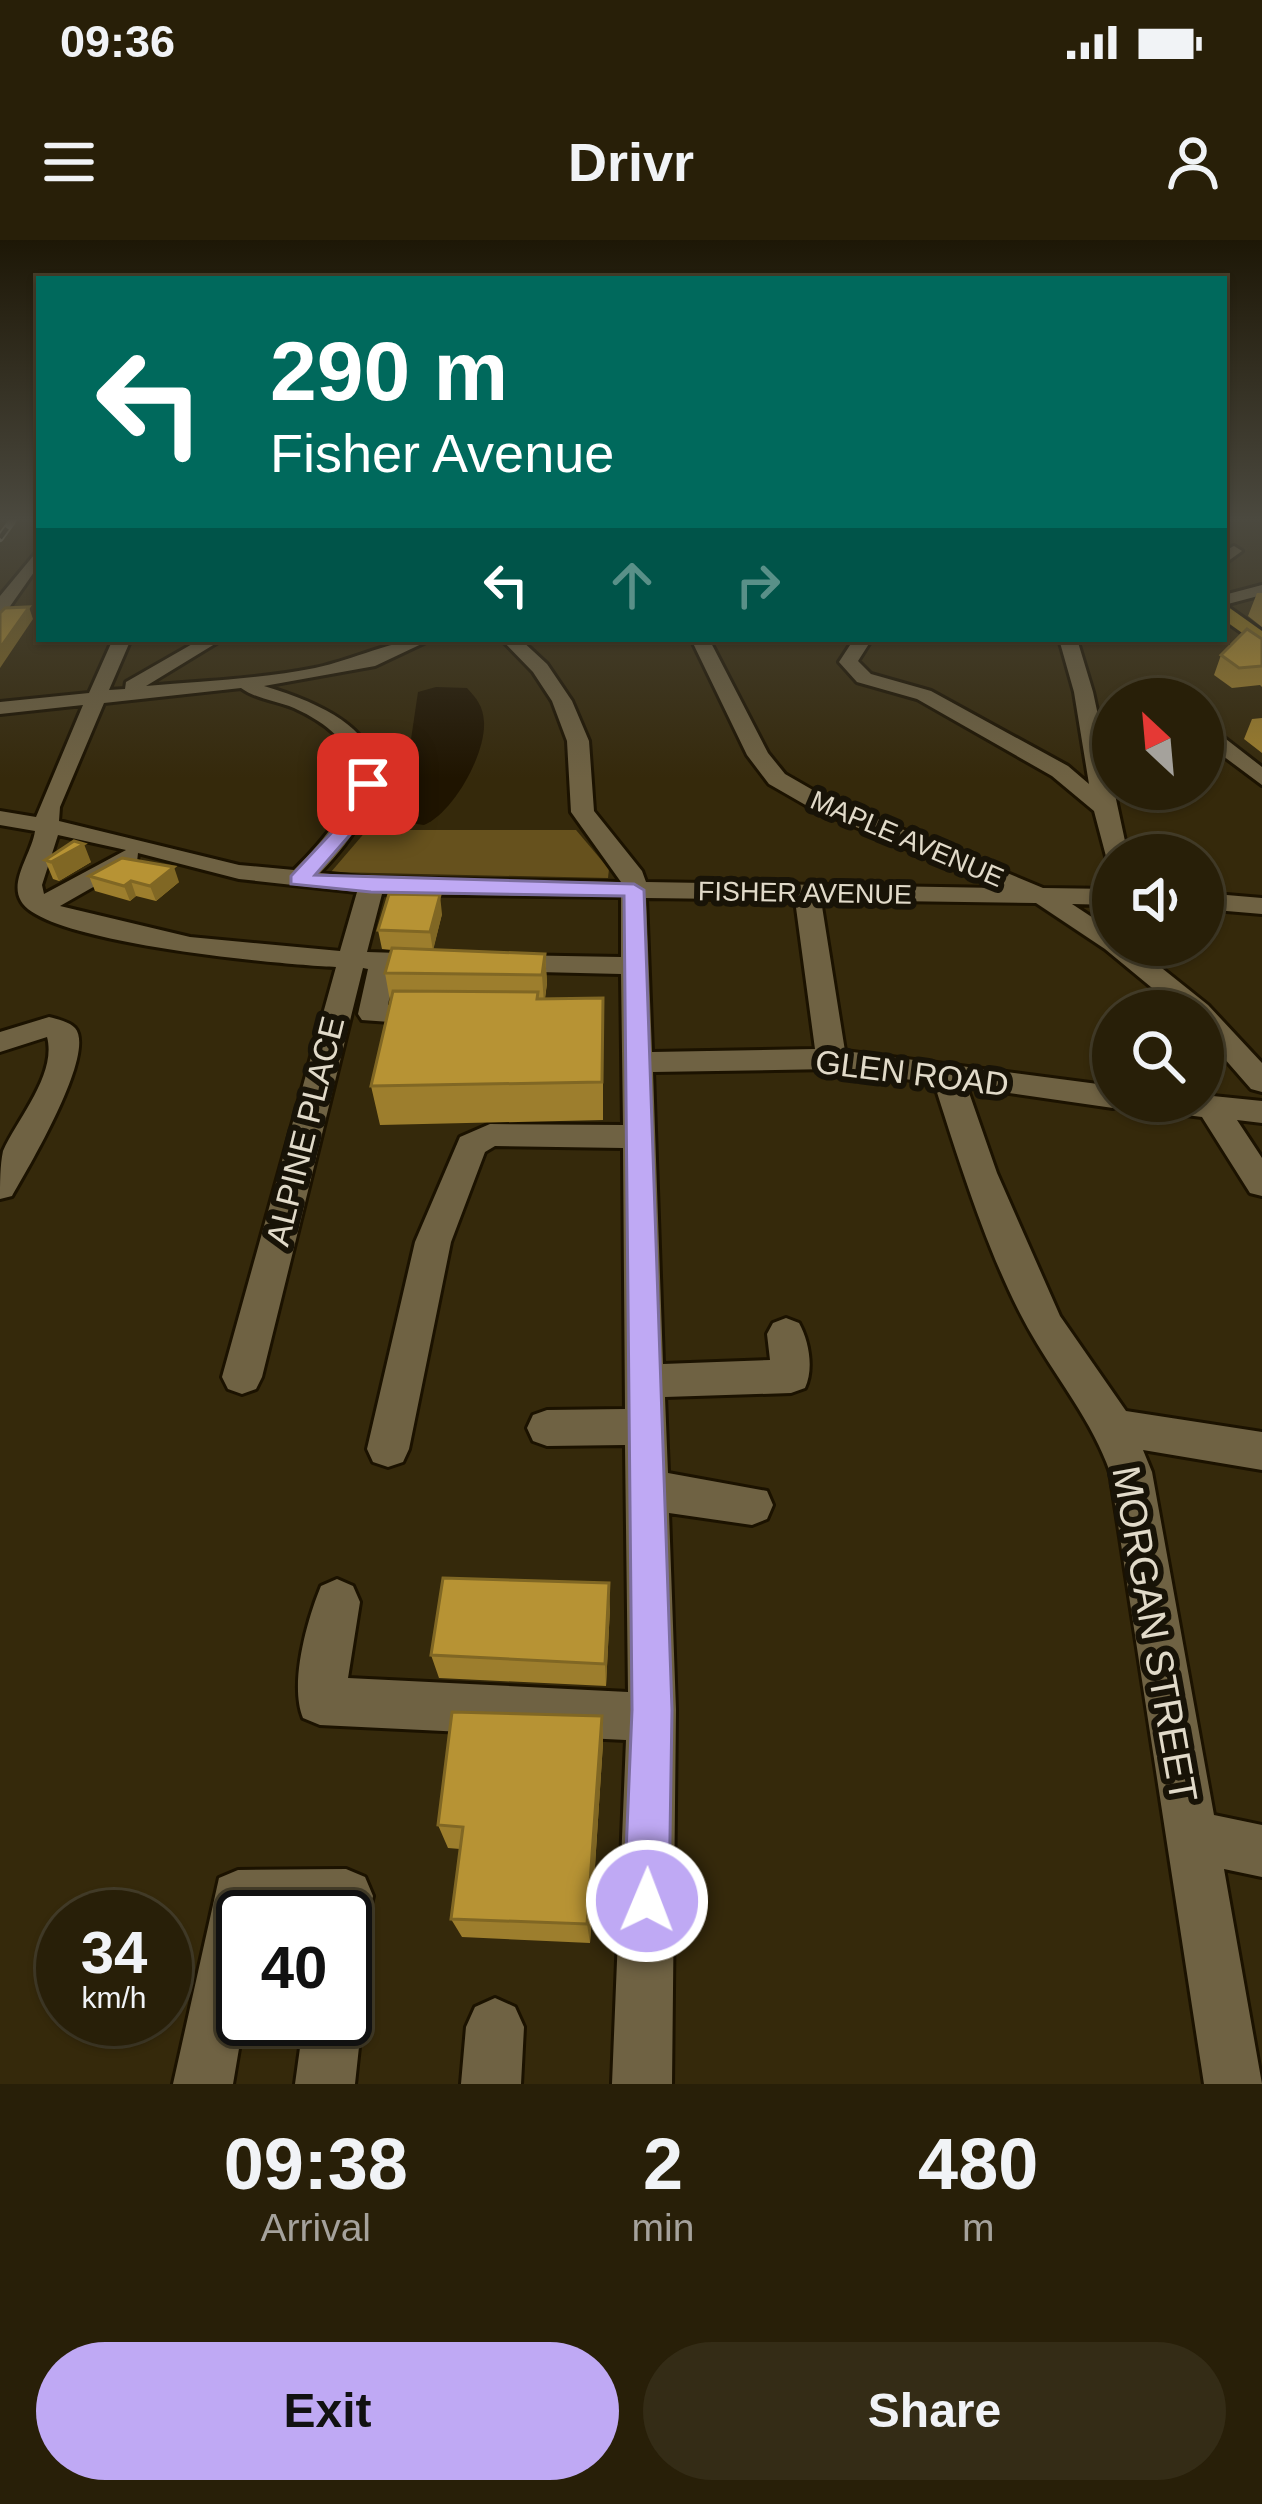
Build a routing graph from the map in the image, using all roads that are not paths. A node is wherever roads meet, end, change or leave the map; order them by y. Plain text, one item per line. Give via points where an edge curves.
1 (1227, 612) edge
2 (1262, 641) edge
3 (121, 642) edge
4 (209, 642) edge
5 (415, 642) edge
6 (513, 642) edge
7 (702, 642) edge
8 (861, 642) edge
9 (1078, 642) edge
10 (236, 684) junction
11 (97, 698) junction
12 (1092, 699) edge
13 (0, 708) edge
14 (1243, 729) dead end
15 (1224, 731) edge
16 (1092, 745) edge
17 (1224, 749) edge
18 (1030, 755) junction
19 (1262, 778) edge
20 (1092, 798) edge
21 (0, 818) edge
22 (46, 825) junction
23 (140, 850) junction
24 (299, 880) junction
25 (371, 886) junction
26 (634, 890) junction
27 (807, 893) junction
28 (35, 896) junction
29 (1092, 898) edge
30 (1047, 899) junction
31 (1224, 903) edge
32 (1262, 906) edge
33 (1092, 929) edge
34 (349, 960) junction
35 (383, 961) junction
36 (637, 966) junction
37 (1142, 966) edge
38 (1172, 990) edge
39 (472, 1016) edge
40 (1224, 1040) edge
41 (0, 1042) edge
42 (831, 1059) junction
43 (639, 1062) junction
44 (948, 1078) junction
45 (1262, 1082) edge
46 (1092, 1095) edge
47 (1224, 1109) edge
48 (1262, 1112) edge
49 (1221, 1122) edge
50 (640, 1137) junction
51 (1262, 1184) edge
52 (0, 1186) edge
53 (786, 1334) dead end
54 (242, 1377) dead end
55 (645, 1381) junction
56 (646, 1427) junction
57 (1114, 1427) junction
58 (547, 1428) dead end
59 (388, 1448) dead end
60 (1262, 1450) edge
61 (648, 1490) junction
62 (752, 1504) dead end
63 (337, 1602) dead end
64 (652, 1717) junction
65 (1191, 1836) junction
66 (1262, 1851) edge
67 (216, 2011) edge
68 (495, 2026) dead end
69 (330, 2046) edge
70 (202, 2084) edge
71 (326, 2084) edge
72 (491, 2084) edge
73 (642, 2084) edge
74 (1234, 2084) edge

1 - 2 main road
3 - 11 street
4 - 11 street
5 - 10 street via 344,668
6 - 26 street via 570,716 583,812 631,870
7 - 30 street, MAPLE AVENUE via 777,779
8 - 18 street via 848,662 856,674 924,695
9 - 12 street
10 - 11 street
10 - 24 street via 318,710 350,732 366,758 362,803
11 - 13 street
11 - 22 street
14 - 15 street
16 - 18 street
17 - 19 street
18 - 20 street
21 - 22 street, FISHER AVENUE
22 - 23 street, FISHER AVENUE
22 - 28 street
23 - 24 street, FISHER AVENUE
23 - 28 street
24 - 25 street, FISHER AVENUE
25 - 26 street, FISHER AVENUE
25 - 34 street, ALPINE PLACE
26 - 27 street, FISHER AVENUE
26 - 36 street
27 - 30 street, FISHER AVENUE
27 - 42 street
28 - 34 street via 78,921 189,946
29 - 30 street, FISHER AVENUE
30 - 33 street, MAPLE AVENUE
31 - 32 street
34 - 35 street
34 - 54 street, ALPINE PLACE
35 - 36 street
35 - 39 street via 371,1014
36 - 43 street via 627,1017
37 - 38 street, MAPLE AVENUE
40 - 45 street, MAPLE AVENUE
41 - 52 street via 49,1026 64,1033 65,1053
42 - 43 street, GLEN ROAD
42 - 44 street, GLEN ROAD
43 - 50 street
44 - 46 street, GLEN ROAD
44 - 57 street, MORGAN STREET via 1045,1324
47 - 48 street
49 - 51 street
50 - 55 street
50 - 59 street via 490,1135 471,1145 433,1242
53 - 55 street via 791,1376
55 - 56 street
56 - 58 street
56 - 61 street
57 - 60 street
57 - 65 street, MORGAN STREET via 1131,1472
61 - 62 street
61 - 64 street
63 - 64 street via 320,1701
64 - 73 street
65 - 66 street
65 - 74 street, MORGAN STREET
67 - 70 street
68 - 72 street
69 - 71 street

